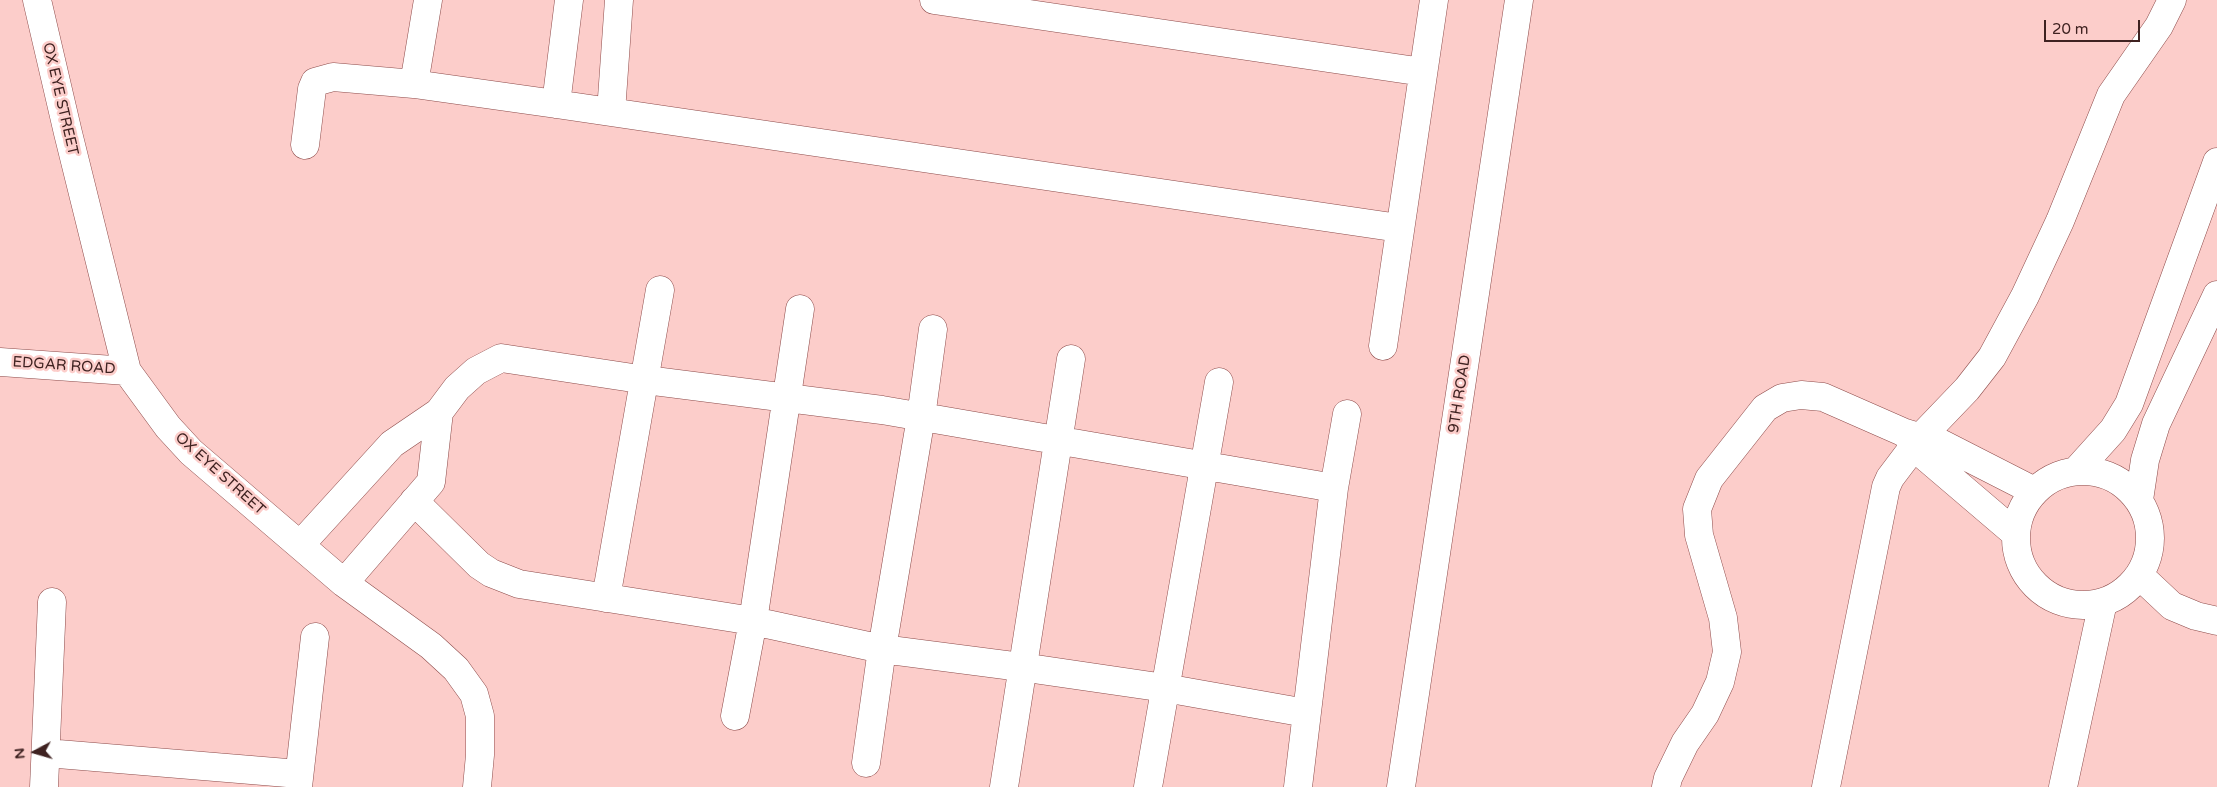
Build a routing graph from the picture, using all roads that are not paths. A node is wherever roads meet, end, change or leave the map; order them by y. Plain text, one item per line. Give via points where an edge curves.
1 (37, 0) edge
2 (428, 0) edge
3 (568, 0) edge
4 (620, 0) edge
5 (934, 0) edge
6 (1434, 0) edge
7 (1518, 0) edge
8 (2172, 0) edge
9 (1424, 72) junction
10 (414, 84) junction
11 (556, 104) junction
12 (610, 112) junction
13 (305, 145) dead end
14 (2215, 178) edge
15 (1399, 228) junction
16 (660, 290) dead end
17 (2217, 295) edge
18 (800, 309) dead end
19 (933, 329) dead end
20 (1383, 346) dead end
21 (1071, 359) dead end
22 (0, 362) edge
23 (128, 371) junction
24 (646, 380) junction
25 (1219, 382) dead end
26 (786, 398) junction
27 (439, 412) junction
28 (1347, 414) dead end
29 (921, 417) junction
30 (1058, 439) junction
31 (1913, 439) junction
32 (1204, 467) junction
33 (2076, 471) junction
34 (1334, 488) junction
35 (2034, 491) junction
36 (2139, 500) junction
37 (414, 501) junction
38 (2016, 534) junction
39 (300, 545) junction
40 (2139, 575) junction
41 (344, 584) junction
42 (606, 598) junction
43 (52, 602) dead end
44 (2103, 602) junction
45 (753, 621) junction
46 (2217, 621) edge
47 (315, 637) dead end
48 (882, 649) junction
49 (1021, 667) junction
50 (1165, 688) junction
51 (1306, 714) junction
52 (735, 716) dead end
53 (46, 753) junction
54 (866, 763) dead end
55 (298, 781) edge
56 (44, 787) edge
57 (477, 787) edge
58 (1004, 787) edge
59 (1148, 787) edge
60 (1298, 787) edge
61 (1402, 787) edge
62 (1666, 787) edge
63 (1826, 787) edge
64 (2063, 787) edge

1 - 23 street, OX EYE STREET
2 - 10 street
3 - 11 street
4 - 12 street
5 - 9 street
6 - 9 street
7 - 61 street, 9TH ROAD
8 - 31 street via 2159,26 2110,95 2060,220 1992,357 1967,389
9 - 15 street
10 - 11 street
10 - 13 street via 333,77 315,82
11 - 12 street
12 - 15 street
14 - 33 street via 2128,404 2113,430
15 - 20 street
16 - 24 street
17 - 36 street via 2156,424 2145,460
18 - 26 street
19 - 29 street
21 - 30 street
22 - 23 street, EDGAR ROAD
23 - 39 street, OX EYE STREET via 168,427 191,452
24 - 26 street
24 - 27 street via 500,358 457,388
24 - 42 street
25 - 32 street
26 - 29 street
26 - 45 street
27 - 37 street via 431,482
27 - 39 street via 392,444
28 - 34 street
29 - 30 street
29 - 48 street
30 - 32 street
30 - 49 street
31 - 35 street via 1942,444
31 - 38 street
31 - 62 street via 1823,397 1801,395 1782,398 1765,408 1708,479 1697,509 1699,535 1723,618 1727,652 1720,682 1705,714 1685,743
31 - 63 street via 1890,478 1880,506
32 - 34 street
32 - 50 street
33 - 35 street via 2060,474
33 - 36 street via 2094,471 2112,477
34 - 51 street
35 - 38 street via 2019,518
36 - 40 street via 2148,518 2150,537 2147,557
37 - 41 street
37 - 42 street via 479,566 491,573 519,584
38 - 44 street via 2017,552 2024,569 2042,590 2066,603
39 - 41 street, OX EYE STREET
40 - 44 street via 2123,592
40 - 46 street via 2172,606
41 - 57 street, OX EYE STREET via 431,646 456,670 474,694 480,716
42 - 45 street
43 - 53 street
44 - 64 street
45 - 48 street
45 - 52 street
47 - 55 street
48 - 49 street
48 - 54 street
49 - 50 street
49 - 58 street
50 - 51 street
50 - 59 street
51 - 60 street
53 - 55 street
53 - 56 street

